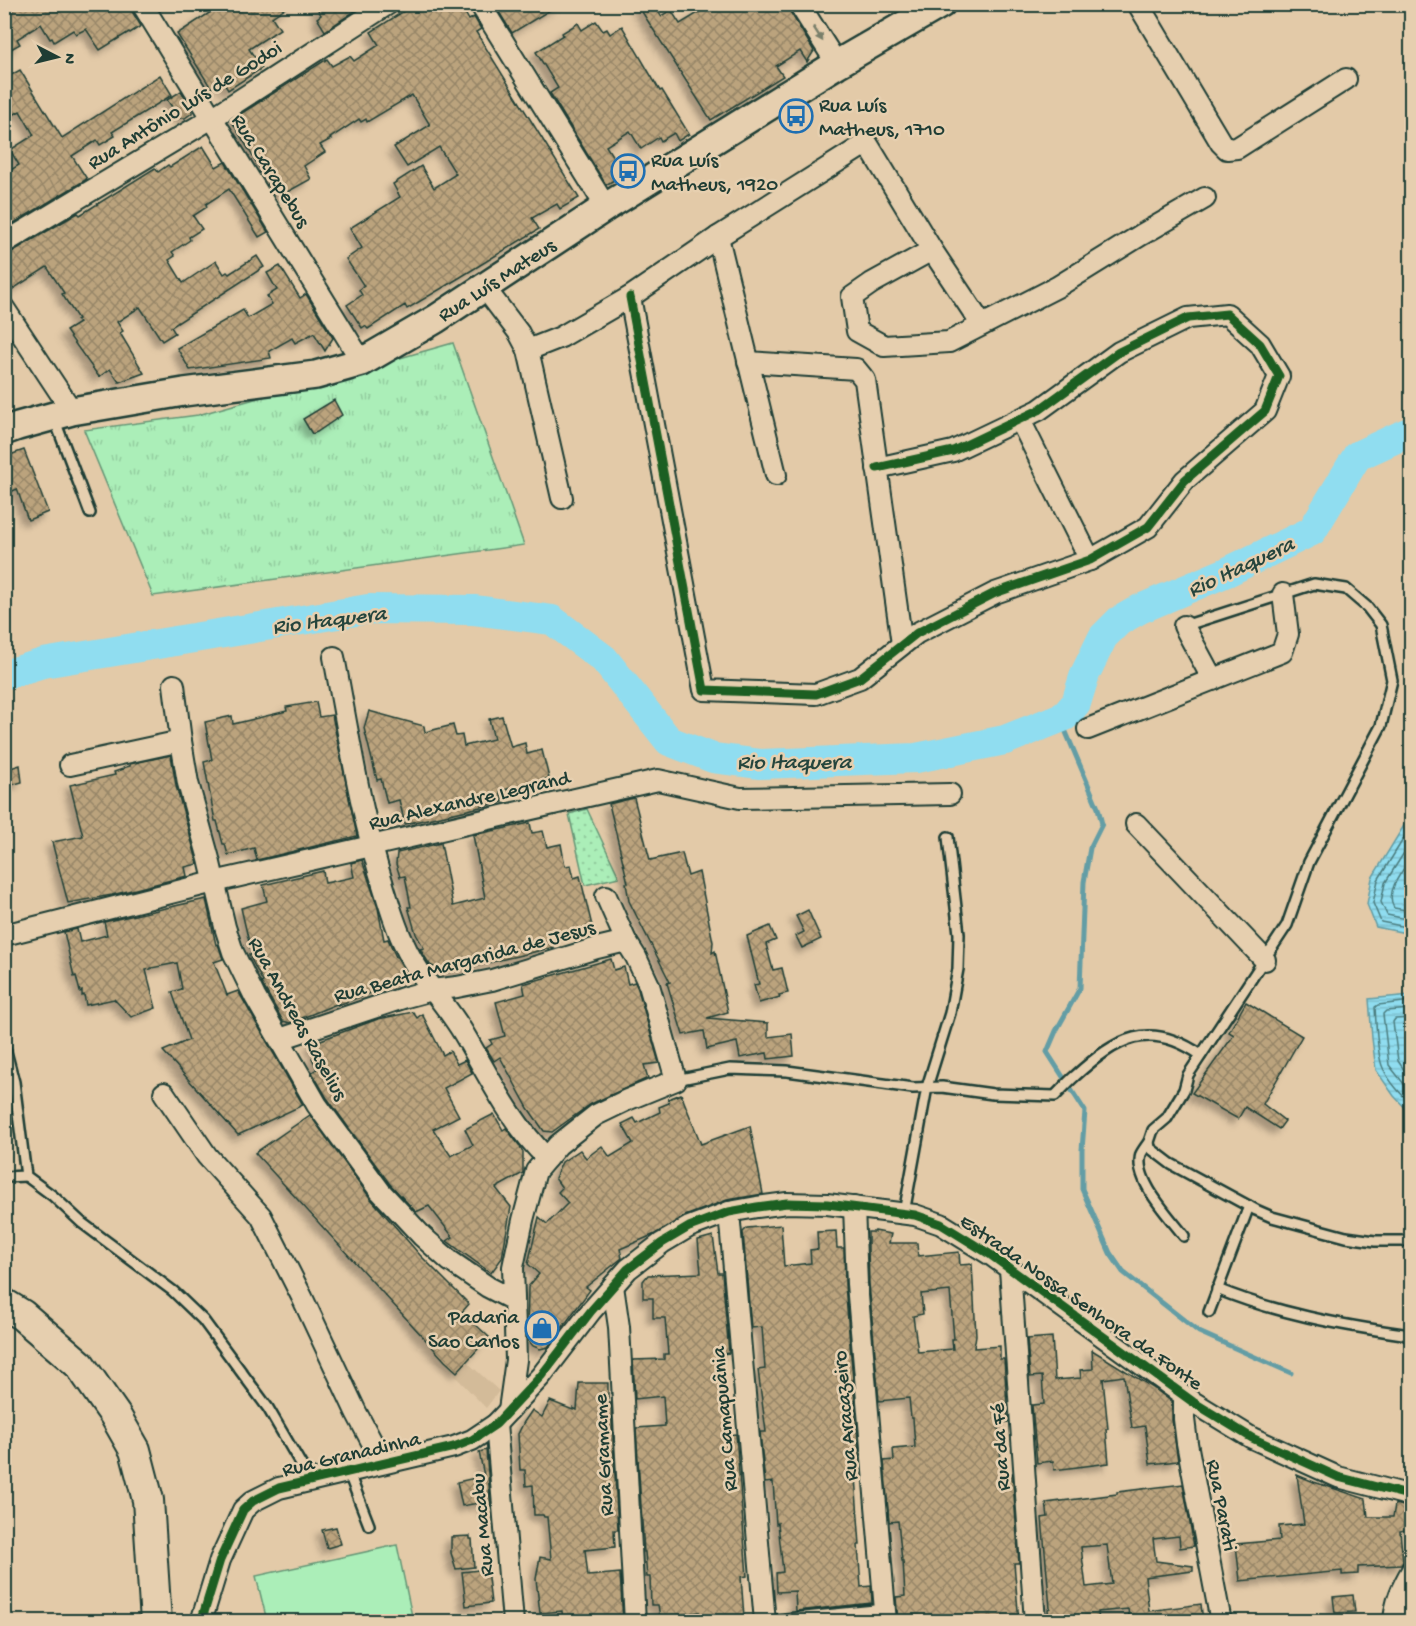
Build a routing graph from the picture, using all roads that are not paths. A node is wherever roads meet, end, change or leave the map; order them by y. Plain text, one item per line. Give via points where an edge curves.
1 (142, 4) edge
2 (388, 4) edge
3 (480, 4) edge
4 (799, 4) edge
5 (941, 4) edge
6 (1138, 4) edge
7 (837, 64) junction
8 (1346, 79) dead end
9 (212, 118) junction
10 (1205, 198) dead end
11 (606, 207) junction
12 (718, 237) junction
13 (4, 243) edge
14 (932, 250) junction
15 (484, 287) junction
16 (630, 297) junction
17 (4, 308) edge
18 (982, 325) junction
19 (528, 350) junction
20 (362, 362) junction
21 (748, 362) junction
22 (62, 413) junction
23 (1020, 420) junction
24 (4, 431) edge
25 (878, 468) junction
26 (776, 475) dead end
27 (562, 498) dead end
28 (90, 513) dead end
29 (1089, 560) junction
30 (1283, 594) junction
31 (1184, 626) joint
32 (903, 644) junction
33 (334, 657) dead end
34 (1213, 680) junction
35 (174, 685) dead end
36 (1088, 729) dead end
37 (181, 741) junction
38 (70, 765) dead end
39 (950, 794) dead end
40 (1136, 824) dead end
41 (948, 837) dead end
42 (371, 845) junction
43 (214, 882) junction
44 (606, 896) dead end
45 (4, 934) edge
46 (627, 941) junction
47 (1265, 960) junction
48 (432, 990) junction
49 (280, 1040) junction
50 (4, 1044) edge
51 (1201, 1055) junction
52 (676, 1080) junction
53 (927, 1087) junction
54 (164, 1093) dead end
55 (1149, 1142) junction
56 (548, 1158) junction
57 (26, 1176) junction
58 (4, 1177) edge
59 (1249, 1206) junction
60 (854, 1207) junction
61 (729, 1212) junction
62 (904, 1214) junction
63 (1184, 1236) dead end
64 (1412, 1241) edge
65 (1010, 1269) junction
66 (613, 1286) junction
67 (1217, 1289) junction
68 (513, 1300) junction
69 (4, 1304) edge
70 (1209, 1312) dead end
71 (1412, 1338) edge
72 (1184, 1396) junction
73 (503, 1417) junction
74 (382, 1463) junction
75 (348, 1471) junction
76 (310, 1480) junction
77 (1412, 1496) edge
78 (369, 1525) dead end
79 (1412, 1570) edge
80 (885, 1615) edge
81 (764, 1621) edge
82 (156, 1622) edge
83 (201, 1622) edge
84 (513, 1622) edge
85 (635, 1622) edge
86 (1035, 1622) edge
87 (1221, 1622) edge
88 (1394, 1622) edge

1 - 9 street, Rua Carapebus
2 - 9 street, Rua Antônio Luís de Godoi
3 - 11 street
4 -> 7 street
5 - 7 main road, Rua Luís Mateus
6 - 8 street via 1227,149 1237,148
7 - 11 main road, Rua Luís Mateus
9 - 13 street, Rua Antônio Luís de Godoi
9 - 20 street, Rua Carapebus
10 - 18 street via 1057,287
11 - 15 main road, Rua Luís Mateus
12 - 14 street via 867,143
12 - 16 street
12 - 21 street
14 - 18 street
14 - 18 street via 852,297 857,331 884,346 950,342
15 - 19 street
15 - 20 main road, Rua Luís Mateus
16 - 19 street via 561,337
16 - 32 street via 704,690 816,694 860,678
17 - 22 street
19 - 27 street
20 - 22 main road, Rua Luís Mateus via 316,375
21 - 25 street via 856,369 865,380
21 - 26 street
22 - 24 main road, Rua Luís Mateus
22 - 28 lane
23 - 25 street via 953,451
23 - 29 street
23 - 29 street via 1119,352 1188,318 1227,314 1260,344 1280,376 1266,411 1185,480 1148,527
25 - 32 street
29 - 32 street via 995,593
30 - 31 lane
30 - 34 street via 1288,634 1282,652
30 - 47 lane via 1314,584 1346,589 1381,625 1392,680 1381,726 1309,862 1287,925
31 - 34 street
33 - 42 street
34 - 36 street
35 - 37 street, Rua Andreas Raselius
37 - 38 street
37 - 43 street, Rua Andreas Raselius
39 - 42 street, Rua Alexandre Legrand via 740,798 658,780
40 - 47 street
41 - 53 lane via 959,934 958,969 950,1013
42 - 43 street, Rua Alexandre Legrand
42 - 48 street via 403,942
43 - 45 street, Rua Alexandre Legrand
43 - 49 street, Rua Andreas Raselius via 233,952
44 - 46 street
46 - 48 street, Rua Beata Margarida de Jesus via 492,980
46 - 52 street via 649,985
47 - 51 lane
48 - 49 street, Rua Beata Margarida de Jesus
48 - 56 street via 453,1016 514,1119 530,1142
49 - 68 street, Rua Andreas Raselius via 317,1105 380,1191 450,1261
50 - 57 lane via 14,1082
51 - 53 lane via 1185,1044 1142,1036 1110,1048 1055,1096
51 - 55 lane via 1184,1090 1167,1118 1153,1130
52 - 53 lane via 739,1069
52 - 56 street, Rua Macabu via 596,1115 558,1145
53 - 62 lane
54 - 74 street via 207,1156 261,1216
55 - 59 lane via 1149,1148 1171,1164
55 - 63 lane via 1141,1155 1141,1171
56 - 68 street, Rua Macabu via 536,1172 523,1220 513,1267
57 - 58 lane
57 - 76 lane via 173,1291 202,1320 268,1408
59 - 64 lane via 1272,1217 1330,1233 1374,1241
59 - 67 lane
60 - 61 street, Estrada Nossa Senhora da Fonte via 787,1203
60 - 62 street, Estrada Nossa Senhora da Fonte
60 - 80 street, Rua Aracazeiro
61 - 66 street, Estrada Nossa Senhora da Fonte via 689,1227 662,1243
61 - 81 street, Rua Camapuânia
62 - 65 street, Estrada Nossa Senhora da Fonte via 941,1224
65 - 72 street, Estrada Nossa Senhora da Fonte
65 - 86 street, Rua da Fé
66 - 73 street, Estrada Nossa Senhora da Fonte
66 - 85 street, Rua Gramame via 619,1327
67 - 70 lane
67 - 71 lane via 1298,1315
68 - 73 street, Rua Macabu via 516,1360
69 - 82 main road via 80,1365 135,1450 148,1500
72 - 77 street, Estrada Nossa Senhora da Fonte via 1252,1438 1338,1478
72 - 87 street, Rua Parati via 1187,1443
73 - 74 street, Rua Granadinha via 472,1440 454,1447
73 - 84 street, Rua Macabu
74 - 75 street, Rua Granadinha
75 - 76 street, Rua Granadinha
75 - 78 lane
76 - 83 street, Rua Granadinha via 279,1488 243,1510 220,1560
79 - 88 street via 1401,1589
80 - 81 lane

